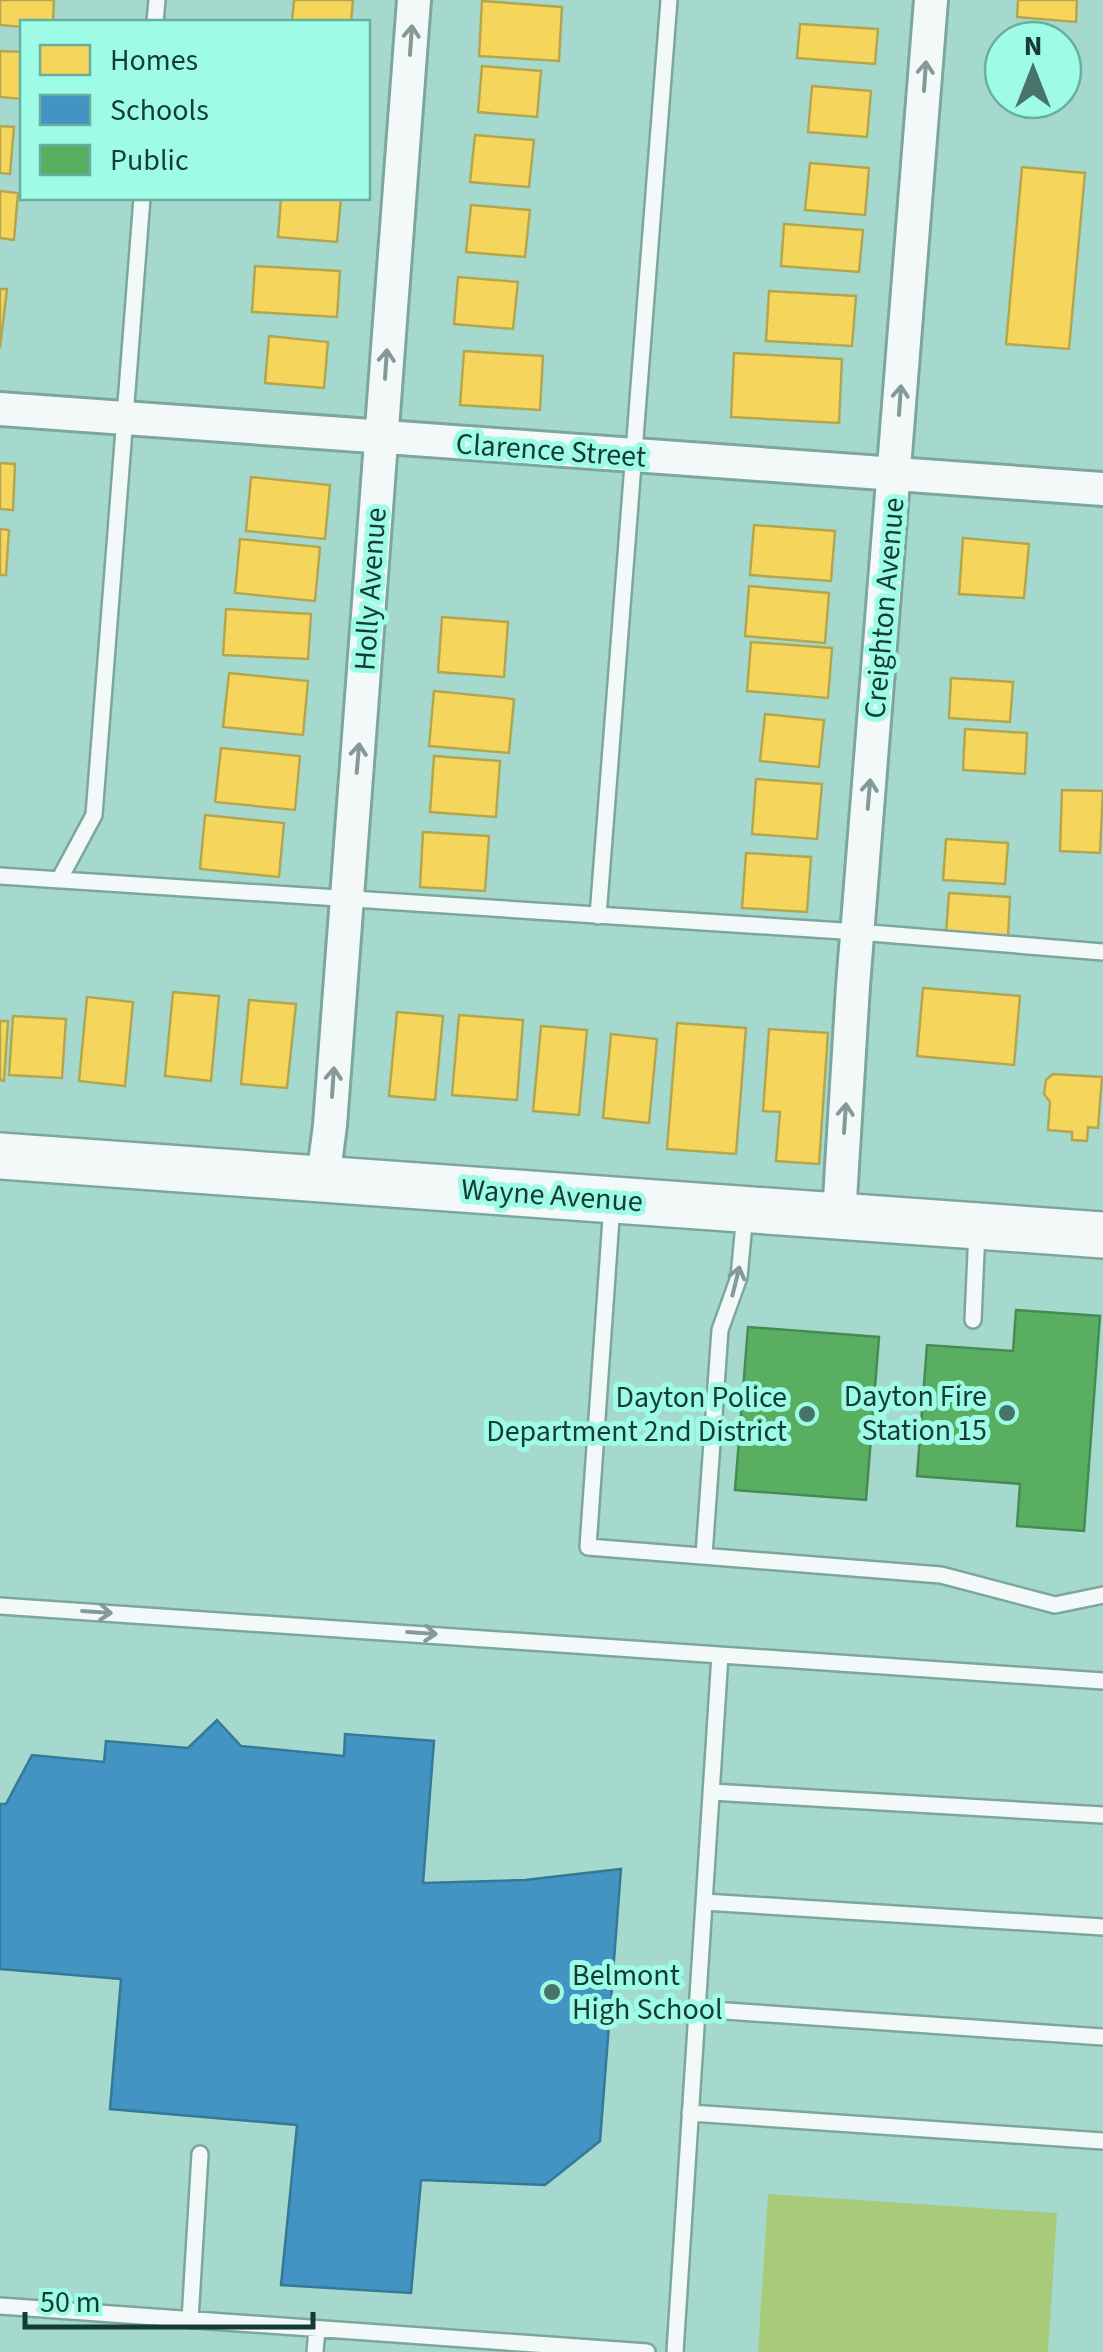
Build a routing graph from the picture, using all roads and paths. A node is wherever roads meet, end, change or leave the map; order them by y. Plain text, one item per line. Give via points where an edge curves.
1 (414, 0) edge
2 (668, 0) edge
3 (931, 0) edge
4 (142, 200) edge
5 (0, 410) edge
6 (126, 419) junction
7 (381, 438) junction
8 (632, 456) junction
9 (895, 475) junction
10 (1103, 489) edge
11 (0, 876) edge
12 (60, 880) junction
13 (346, 900) junction
14 (598, 916) junction
15 (858, 932) junction
16 (1103, 952) edge
17 (0, 1156) edge
18 (323, 1179) junction
19 (613, 1200) junction
20 (746, 1209) junction
21 (839, 1216) junction
22 (977, 1226) junction
23 (1103, 1235) edge
24 (973, 1320) dead end
25 (704, 1555) junction
26 (1103, 1595) edge
27 (0, 1606) edge
28 (720, 1654) junction
29 (1103, 1681) edge
30 (711, 1792) junction
31 (1103, 1814) edge
32 (704, 1902) junction
33 (1103, 1926) edge
34 (698, 2010) junction
35 (1103, 2037) edge
36 (690, 2113) junction
37 (1103, 2141) edge
38 (200, 2154) dead end
39 (0, 2306) edge
40 (190, 2320) junction
41 (317, 2328) junction
42 (314, 2352) edge
43 (646, 2352) edge
44 (675, 2352) edge

7 -> 1 street, Holly Avenue
2 - 8 lane
9 -> 3 street, Creighton Avenue
4 - 6 lane
5 - 6 street, Clarence Street
6 - 7 street, Clarence Street
6 - 12 lane via 94,815
7 - 8 street, Clarence Street
13 -> 7 street, Holly Avenue
8 - 9 street, Clarence Street
8 - 14 lane
9 - 10 street, Clarence Street
15 -> 9 street, Creighton Avenue
11 - 12 lane
12 - 13 lane
13 - 14 lane
18 -> 13 street, Holly Avenue
14 - 15 lane
15 - 16 lane
21 -> 15 street, Creighton Avenue
17 - 18 main road, Wayne Avenue
18 - 19 main road, Wayne Avenue
19 - 20 main road, Wayne Avenue
19 - 25 lane via 588,1547
20 - 21 main road, Wayne Avenue
25 -> 20 lane via 720,1330 739,1277
21 - 22 main road, Wayne Avenue
22 - 23 main road, Wayne Avenue
22 - 24 lane
25 - 26 lane via 941,1575 1055,1605
27 -> 28 lane
28 - 29 lane
28 - 30 lane
30 - 31 lane
30 - 32 lane
32 - 33 lane
32 - 34 lane
34 - 35 lane
34 - 36 lane
36 - 37 lane
36 - 44 lane
38 - 40 lane
39 - 40 lane
40 - 41 lane
41 - 42 lane
41 - 43 lane

